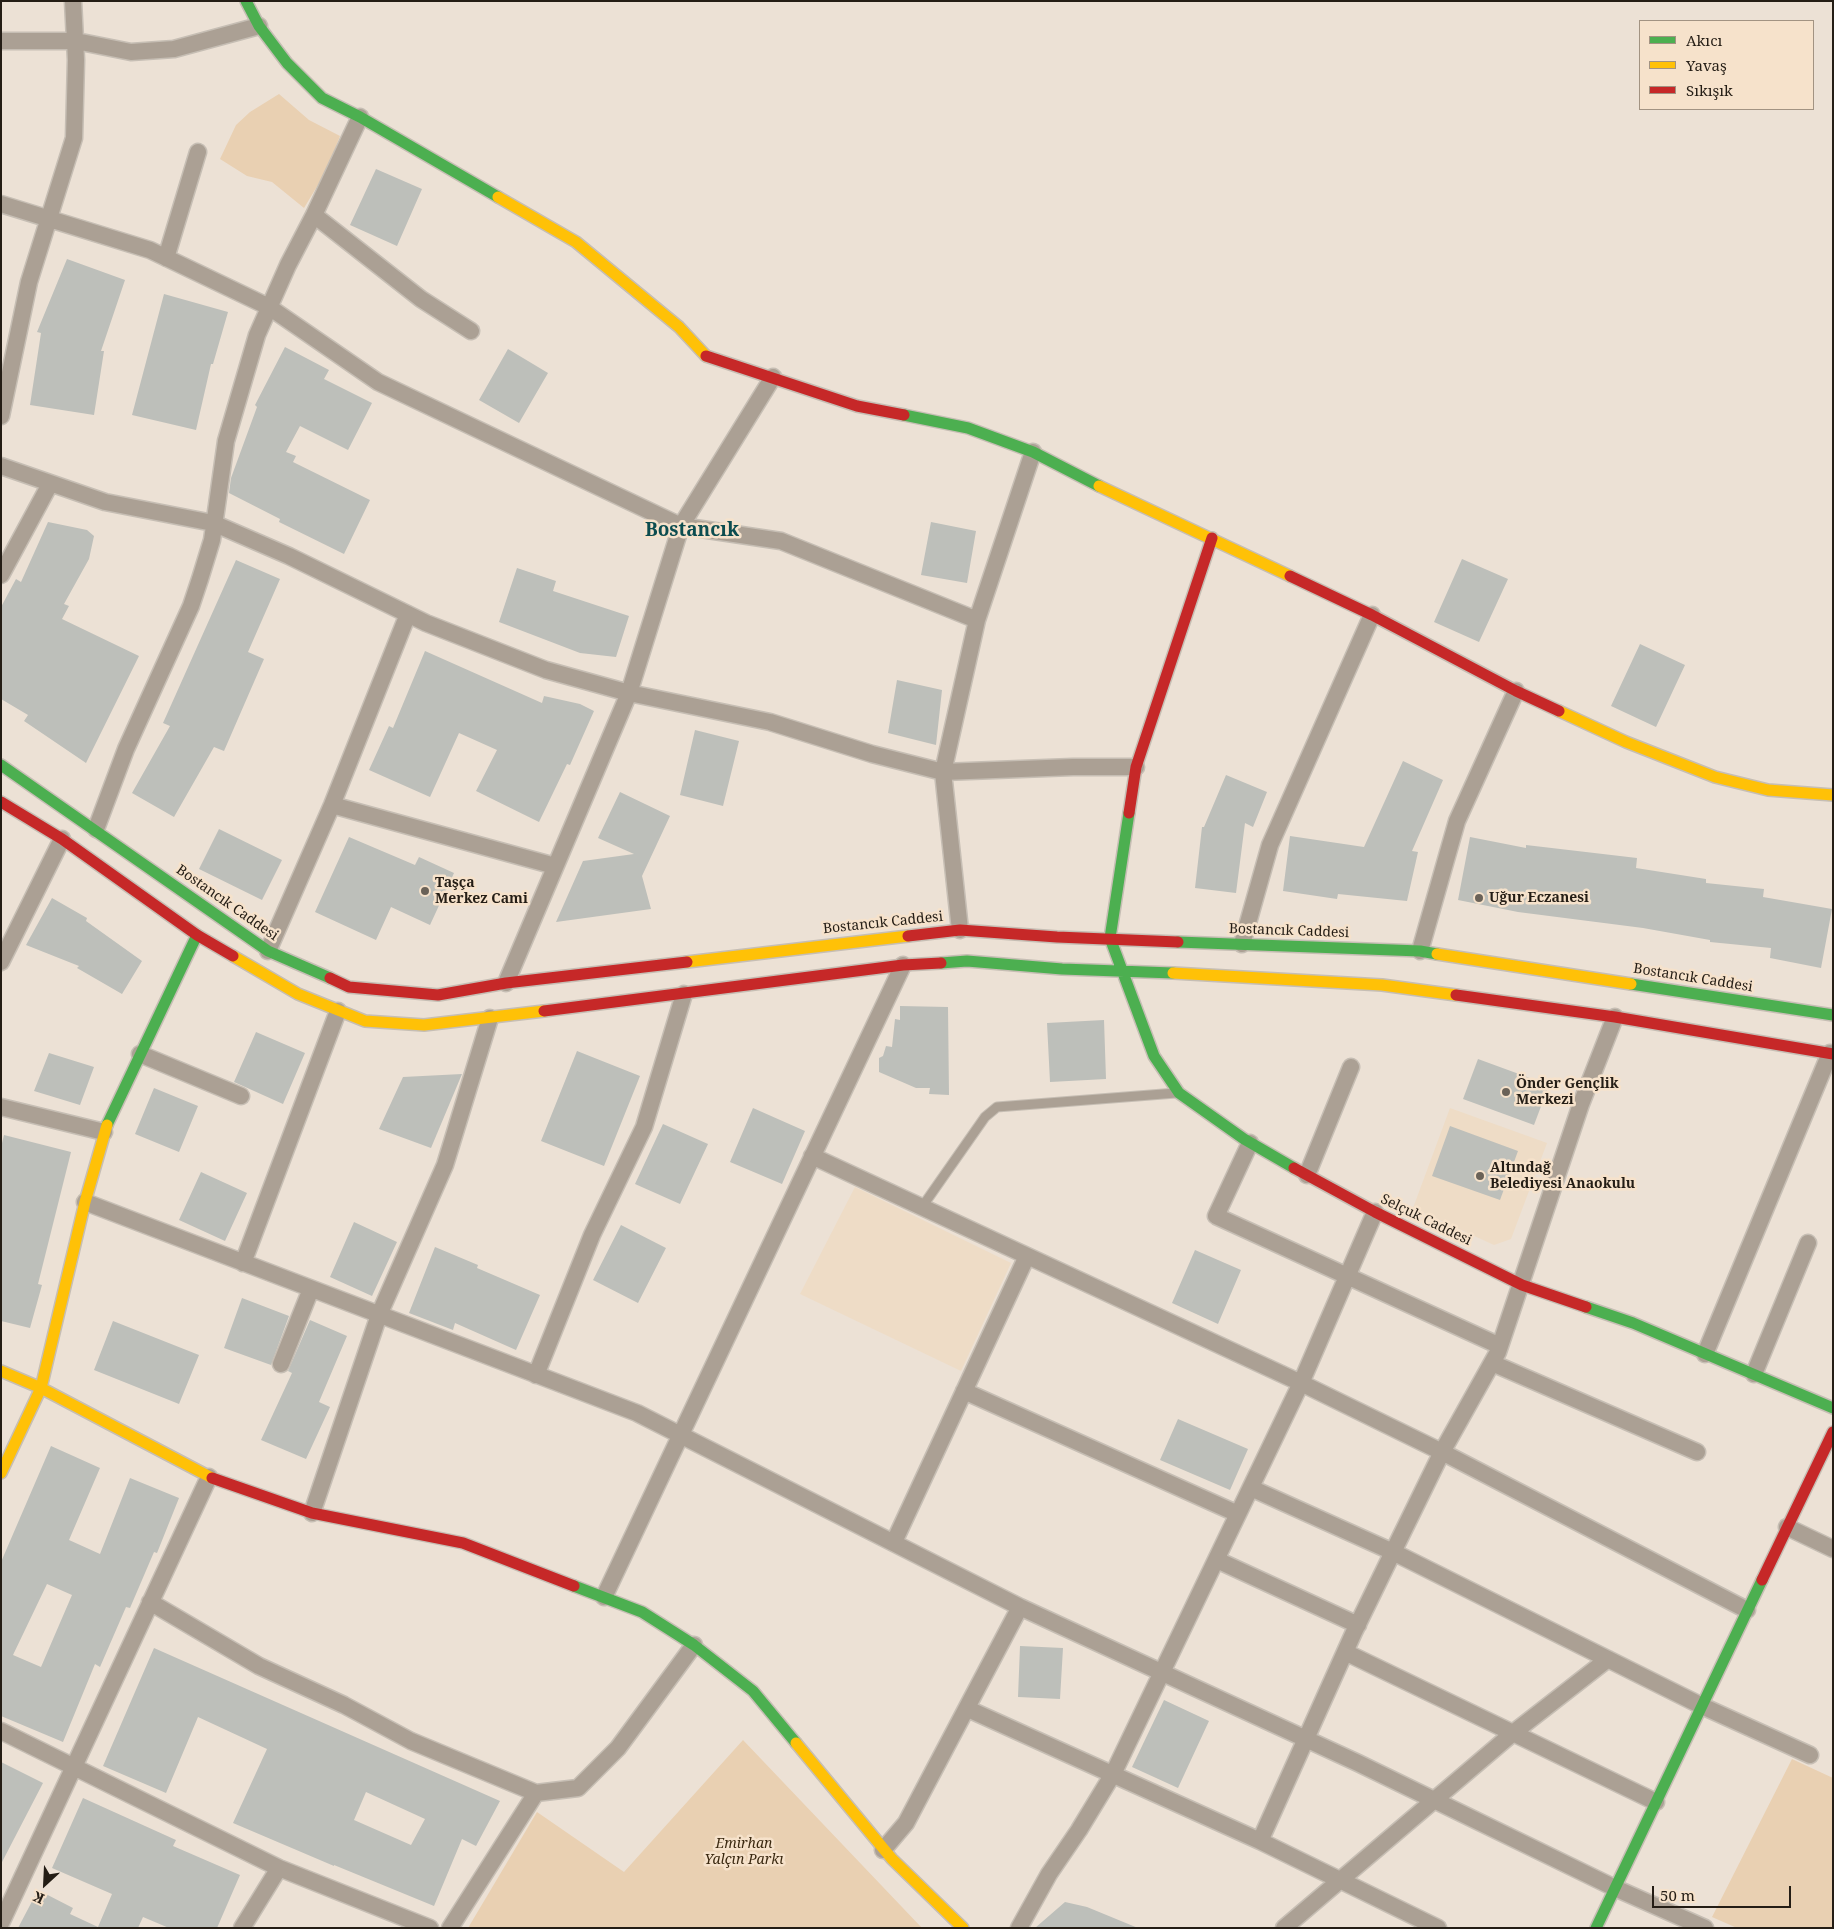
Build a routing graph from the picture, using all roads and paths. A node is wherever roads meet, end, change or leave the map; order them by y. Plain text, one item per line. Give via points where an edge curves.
1 (73, 1) edge
2 (246, 1) edge
3 (259, 26) junction
4 (1, 41) edge
5 (76, 41) junction
6 (360, 117) junction
7 (198, 152) dead end
8 (1, 204) edge
9 (314, 215) junction
10 (50, 219) junction
11 (166, 258) junction
12 (269, 307) junction
13 (471, 331) dead end
14 (773, 377) junction
15 (1, 416) edge
16 (1033, 452) junction
17 (1, 466) edge
18 (50, 484) junction
19 (213, 523) junction
20 (682, 526) junction
21 (1212, 538) junction
22 (1, 575) edge
23 (408, 614) junction
24 (1372, 615) junction
25 (977, 620) junction
26 (1516, 691) junction
27 (629, 693) junction
28 (1, 765) edge
29 (1136, 768) junction
30 (943, 772) junction
31 (1833, 795) edge
32 (1, 802) edge
33 (332, 805) junction
34 (96, 829) junction
35 (62, 839) junction
36 (555, 866) junction
37 (960, 930) junction
38 (197, 935) junction
39 (1110, 938) junction
40 (1242, 944) junction
41 (268, 951) junction
42 (1420, 951) junction
43 (3, 955) edge
44 (903, 966) junction
45 (1122, 971) junction
46 (506, 983) junction
47 (684, 994) junction
48 (338, 1011) junction
49 (1833, 1015) edge
50 (1616, 1017) junction
51 (490, 1018) junction
52 (1831, 1053) edge
53 (140, 1054) junction
54 (1351, 1067) dead end
55 (1179, 1093) junction
56 (241, 1096) dead end
57 (1, 1108) edge
58 (104, 1132) junction
59 (1250, 1143) junction
60 (812, 1156) junction
61 (1307, 1175) junction
62 (85, 1202) junction
63 (922, 1207) junction
64 (1375, 1212) junction
65 (1808, 1243) dead end
66 (1027, 1256) junction
67 (242, 1262) junction
68 (1347, 1275) junction
69 (1522, 1285) junction
70 (311, 1289) junction
71 (378, 1315) junction
72 (1500, 1346) junction
73 (1705, 1354) junction
74 (1492, 1363) junction
75 (281, 1364) dead end
76 (1, 1371) edge
77 (536, 1374) junction
78 (1754, 1374) junction
79 (1301, 1383) junction
80 (41, 1388) junction
81 (964, 1391) junction
82 (1833, 1408) edge
83 (1833, 1432) edge
84 (679, 1434) junction
85 (1442, 1452) junction
86 (1697, 1452) dead end
87 (1, 1473) edge
88 (209, 1477) junction
89 (1251, 1488) junction
90 (312, 1513) junction
91 (1238, 1514) junction
92 (1787, 1527) junction
93 (894, 1542) junction
94 (1833, 1549) edge
95 (1393, 1552) junction
96 (1216, 1560) junction
97 (604, 1597) junction
98 (150, 1602) junction
99 (1020, 1607) junction
100 (1747, 1610) junction
101 (1358, 1624) junction
102 (694, 1645) junction
103 (1345, 1652) junction
104 (1608, 1659) junction
105 (1163, 1672) junction
106 (1702, 1706) junction
107 (968, 1709) junction
108 (1, 1731) edge
109 (1513, 1733) junction
110 (1306, 1738) junction
111 (1810, 1755) dead end
112 (75, 1766) junction
113 (1113, 1774) junction
114 (536, 1793) junction
115 (1434, 1800) junction
116 (1656, 1802) junction
117 (1260, 1841) junction
118 (884, 1850) junction
119 (278, 1868) junction
120 (1341, 1880) junction
121 (1615, 1888) junction
122 (1, 1923) edge
123 (242, 1928) edge
124 (430, 1928) edge
125 (450, 1928) edge
126 (964, 1928) edge
127 (1019, 1928) edge
128 (1284, 1928) edge
129 (1438, 1928) edge
130 (1596, 1928) edge
131 (1705, 1928) edge

1 - 5 street
2 - 3 street
3 - 5 street via 174,49 131,52
3 - 6 street via 287,63 322,98
4 - 5 street
5 - 10 street via 74,138
6 - 9 street
6 - 14 street via 576,242 679,327 703,355
7 - 11 street
8 - 10 street
9 - 12 street
9 - 13 street via 421,299
10 - 11 street
10 - 15 street via 29,282
11 - 12 street
12 - 19 street via 257,335 226,440
12 - 20 street via 378,382
14 - 16 street via 857,406 968,428
14 - 20 street
16 - 21 street
16 - 25 street
17 - 18 street
18 - 19 street via 105,502
18 - 22 street
19 - 23 street
19 - 34 street via 212,540 191,606 126,749
20 - 25 street via 782,541
20 - 27 street
21 - 24 street
21 - 29 street
23 - 27 street via 546,670
23 - 33 street
24 - 26 street
24 - 40 street via 1270,845
25 - 30 street
26 - 31 street via 1626,742 1715,777 1768,790
26 - 42 street via 1457,820
27 - 30 street via 770,722
27 - 36 street
28 - 34 street, Bostancık Caddesi
29 - 30 street
29 - 39 street
30 - 37 street
32 - 35 street
33 - 36 street
33 - 41 street
34 - 41 street, Bostancık Caddesi
35 - 38 street
35 - 43 street
36 - 46 street
37 - 39 street, Bostancık Caddesi
37 - 46 street, Bostancık Caddesi
38 - 48 street via 298,994
38 - 53 street
39 - 40 street, Bostancık Caddesi
39 - 45 street, Selçuk Caddesi
40 - 42 street, Bostancık Caddesi
41 - 46 street, Bostancık Caddesi via 349,987 438,995
42 - 49 street, Bostancık Caddesi
44 - 45 street via 966,961
44 - 47 street
44 - 60 street
45 - 50 street via 1382,985
45 - 55 street, Selçuk Caddesi via 1154,1056
47 - 51 street
47 - 77 street via 644,1127 592,1236
48 - 51 street via 365,1021 414,1024
48 - 67 street
50 - 52 street
50 - 69 street via 1581,1104
51 - 71 street via 445,1165
52 - 73 street
53 - 56 street
53 - 58 street
54 - 61 street
55 - 59 street, Selçuk Caddesi
55 - 63 lane via 997,1107 985,1117
57 - 58 street
58 - 62 street
59 - 61 street, Selçuk Caddesi
59 - 68 street via 1216,1216
60 - 63 street
60 - 84 street
61 - 64 street, Selçuk Caddesi
62 - 67 street
62 - 80 street
63 - 66 street
64 - 68 street
64 - 69 street, Selçuk Caddesi
65 - 78 street
66 - 79 street
66 - 81 street
67 - 70 street
68 - 72 street
68 - 79 street
69 - 72 street
69 - 73 street, Selçuk Caddesi via 1633,1323
70 - 71 street
70 - 75 street
71 - 77 street
71 - 90 street
72 - 74 street
73 - 78 street, Selçuk Caddesi
74 - 85 street
74 - 86 street
76 - 80 street
77 - 84 street via 636,1413
78 - 82 street, Selçuk Caddesi
79 - 85 street
79 - 89 street
80 - 87 street
80 - 88 street
81 - 91 street
81 - 93 street
83 - 92 street
84 - 93 street
84 - 97 street
85 - 95 street
85 - 100 street
88 - 90 street
88 - 98 street
89 - 91 street
89 - 95 street
90 - 97 street via 463,1543
91 - 96 street
92 - 94 street
92 - 100 street
93 - 99 street
95 - 101 street
95 - 104 street
96 - 101 street
96 - 105 street
97 - 102 street via 642,1612
98 - 112 street
98 - 114 street via 260,1666 412,1741
99 - 105 street
99 - 107 street
100 - 106 street
101 - 103 street
102 - 114 street via 618,1748 578,1788
102 - 118 street via 752,1691
103 - 109 street
103 - 110 street
104 - 106 street
104 - 109 street
105 - 110 street
105 - 113 street
106 - 111 street
106 - 116 street
107 - 113 street
107 - 118 street via 906,1822
108 - 112 street
109 - 115 street
109 - 116 street
110 - 115 street
110 - 117 street
112 - 119 street
112 - 122 street
113 - 117 street
113 - 127 street via 1049,1874
114 - 125 street
115 - 120 street
115 - 121 street
116 - 121 street
117 - 120 street
118 - 126 street
119 - 123 street
119 - 124 street
120 - 128 street
120 - 129 street
121 - 130 street
121 - 131 street

